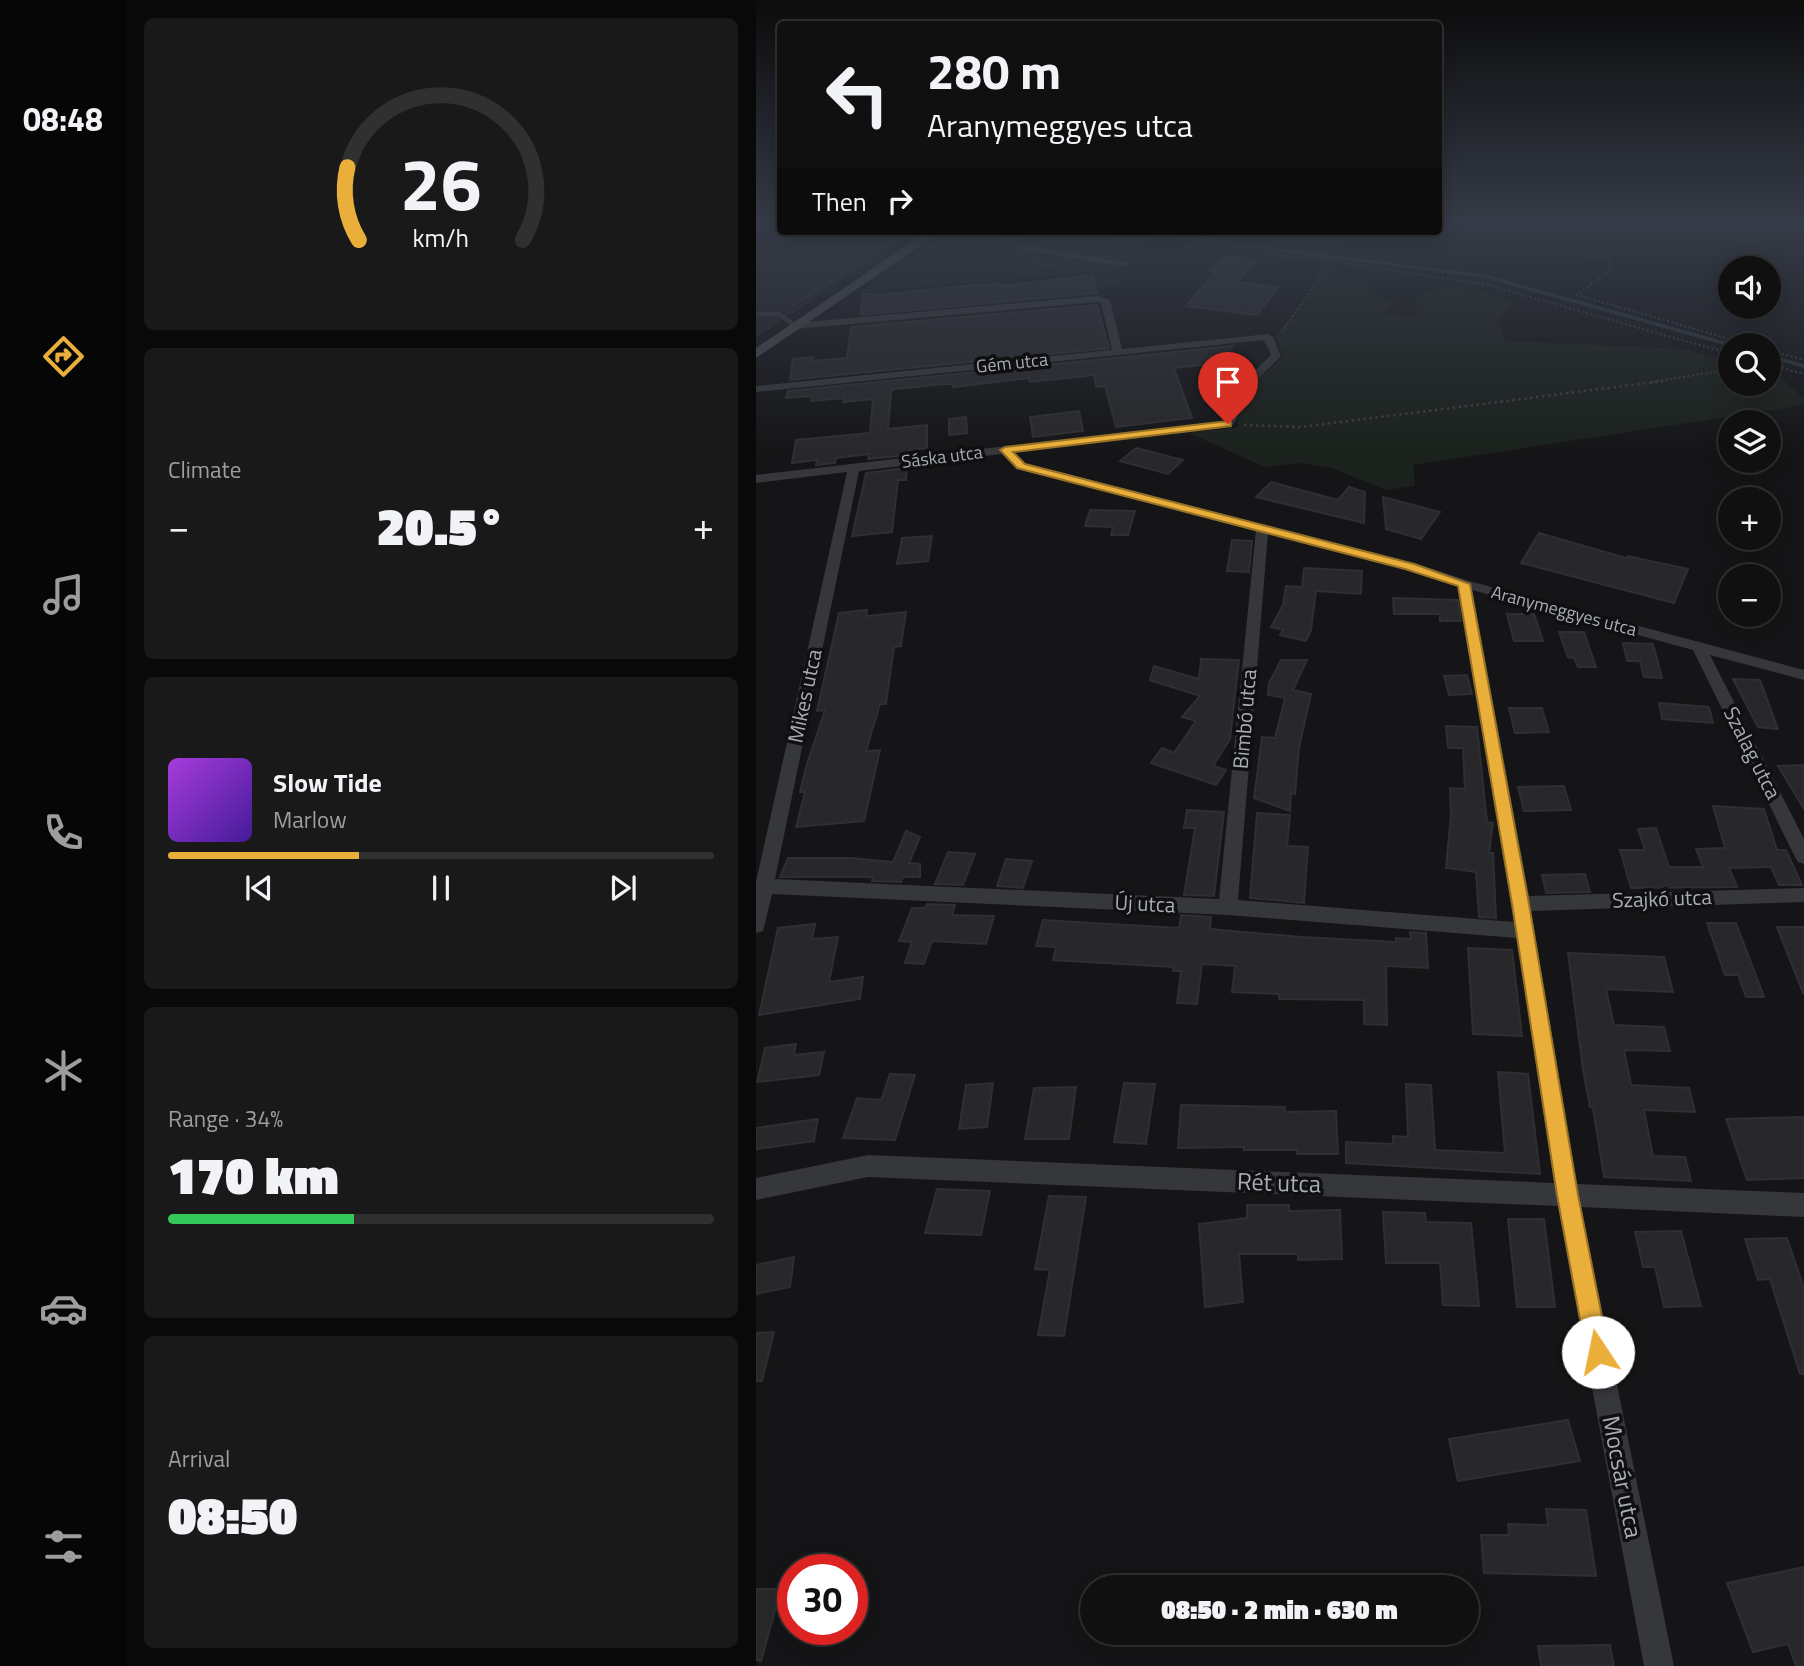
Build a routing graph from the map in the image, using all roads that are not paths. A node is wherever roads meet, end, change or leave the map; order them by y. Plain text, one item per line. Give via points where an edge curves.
1 (835, 300) edge
2 (1089, 300) edge
3 (1103, 300) edge
4 (756, 314) edge
5 (796, 326) junction
6 (1118, 352) junction
7 (756, 354) edge
8 (756, 389) edge
9 (1228, 424) joint
10 (1005, 450) junction
11 (854, 467) junction
12 (756, 479) edge
13 (1262, 530) junction
14 (1464, 584) junction
15 (1700, 649) junction
16 (1804, 675) edge
17 (1804, 856) edge
18 (764, 886) junction
19 (1804, 895) edge
20 (1521, 904) junction
21 (1228, 908) junction
22 (756, 925) edge
23 (1524, 931) junction
24 (756, 1189) edge
25 (1567, 1195) junction
26 (1804, 1205) edge
27 (1659, 1666) edge

1 - 5 main road
2 - 5 street
3 - 6 street
4 - 5 lane via 779,314
5 - 7 main road
6 - 8 street, Gém utca
6 - 9 street, Gém utca via 1268,337 1276,356 1232,399
9 - 10 street, Sáska utca
10 - 11 street, Sáska utca
10 - 13 street, Aranymeggyes utca via 1021,466
11 - 12 street, Sáska utca
11 - 18 street, Mikes utca
13 - 14 street, Aranymeggyes utca
13 - 21 street, Bimbó utca
14 - 15 street, Aranymeggyes utca
14 - 20 street, Mocsár utca
15 - 16 street, Aranymeggyes utca
15 - 17 street, Szalag utca
18 - 21 street, Új utca
18 - 22 street, Mikes utca
19 - 20 street, Szajkó utca
20 - 23 street, Mocsár utca
21 - 23 street, Új utca
23 - 25 street, Mocsár utca
24 - 25 street, Rét utca via 868,1166
25 - 26 street, Rét utca
25 - 27 street, Mocsár utca

